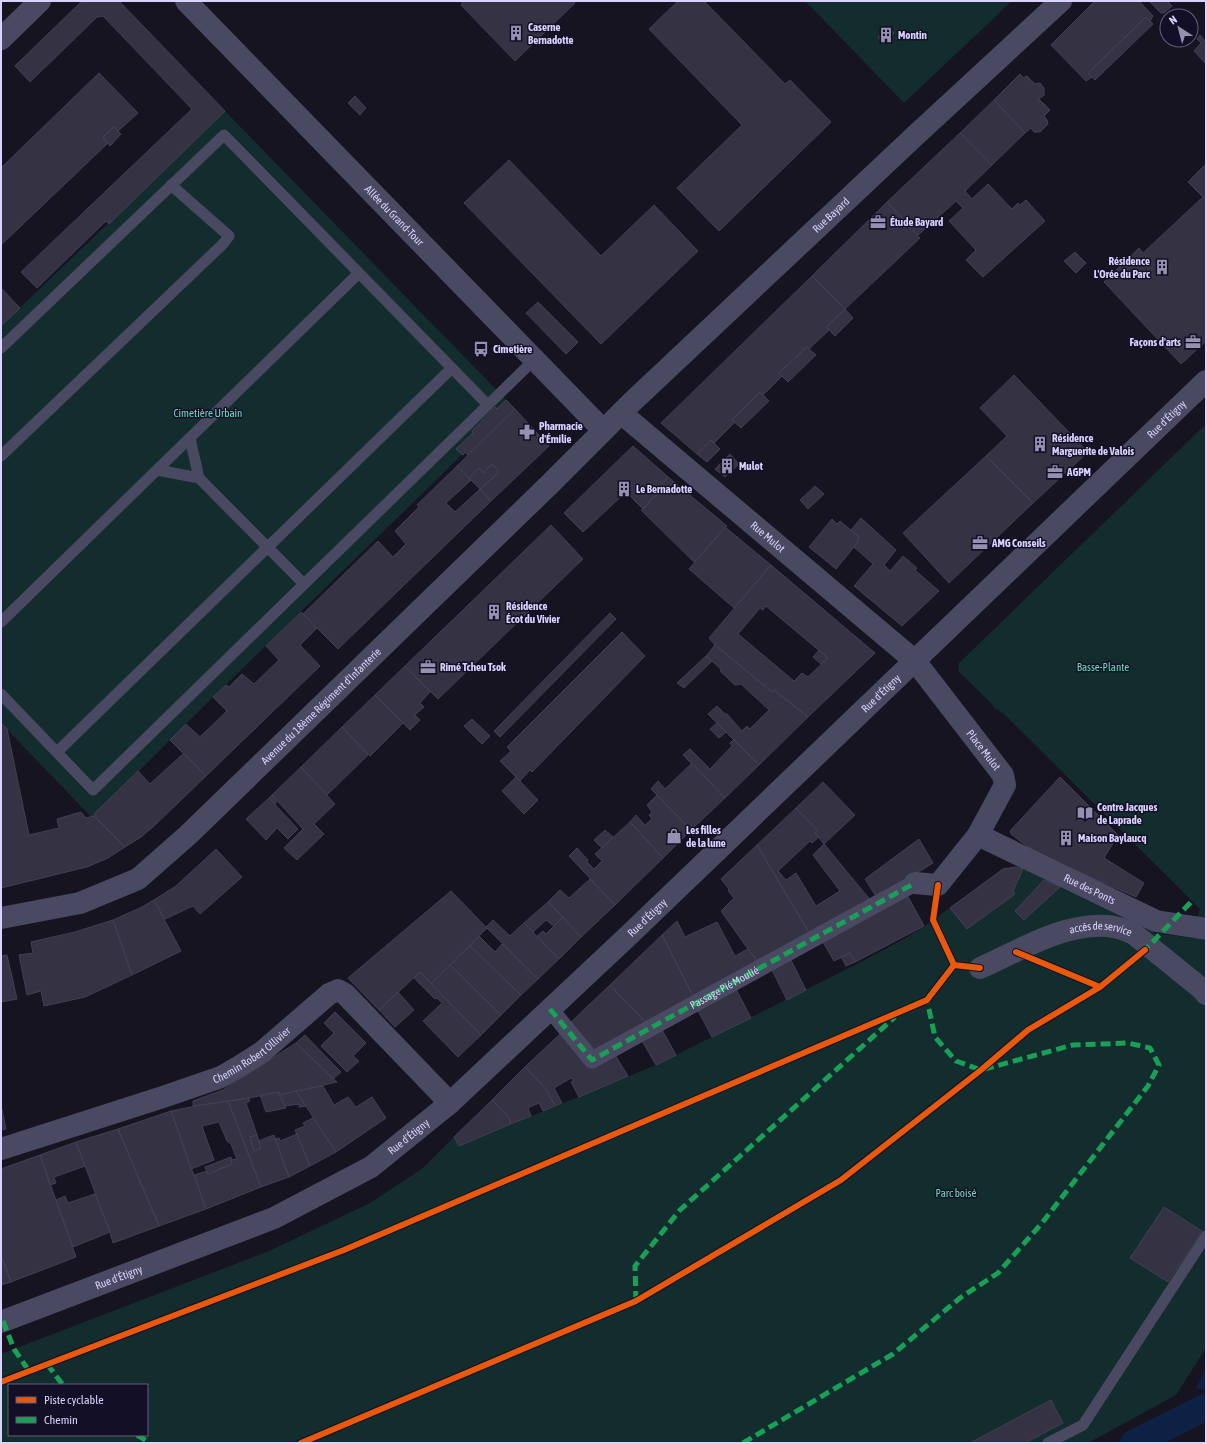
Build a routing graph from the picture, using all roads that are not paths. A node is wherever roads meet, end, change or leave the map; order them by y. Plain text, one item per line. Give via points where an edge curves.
1 (40, 1) edge
2 (186, 1) edge
3 (1061, 1) edge
4 (1, 39) edge
5 (171, 185) junction
6 (359, 273) junction
7 (1, 348) edge
8 (535, 359) junction
9 (452, 368) junction
10 (1206, 381) edge
11 (488, 405) junction
12 (621, 413) junction
13 (603, 430) junction
14 (190, 438) junction
15 (1, 456) edge
16 (157, 470) junction
17 (199, 478) junction
18 (267, 547) junction
19 (304, 584) junction
20 (1, 622) edge
21 (915, 661) junction
22 (1, 694) edge
23 (57, 752) junction
24 (978, 835) junction
25 (915, 883) joint
26 (1, 918) edge
27 (1206, 930) edge
28 (980, 968) dead end
29 (1206, 994) edge
30 (550, 1009) junction
31 (450, 1103) junction
32 (1, 1149) edge
33 (1206, 1236) edge
34 (1, 1322) edge
35 (1048, 1443) edge

1 - 4 street
2 - 8 street, Allée du Grand-Tour
3 - 12 street, Rue Bayard
5 - 6 lane via 224,135
5 - 7 lane
5 - 15 lane via 229,236
6 - 9 lane
6 - 14 lane
8 - 11 lane
8 - 13 street, Allée du Grand-Tour
9 - 11 lane
9 - 18 lane
10 - 21 street, Rue d'Étigny
11 - 19 lane
12 - 13 street, Rue Bayard
12 - 21 street, Rue Mulot
13 - 26 street, Avenue du 18ème Régiment d'Infanterie via 188,835 138,879 80,903
14 - 16 lane
14 - 17 lane
16 - 17 lane
16 - 20 lane
17 - 18 lane
18 - 19 lane
18 - 23 lane
19 - 23 lane via 93,790
21 - 24 street, Place Mulot via 1002,775 1005,785
21 - 30 street, Rue d'Étigny
22 - 23 lane
24 - 25 street, Place Mulot via 938,885
24 - 27 street, Rue des Ponts via 1156,921
25 - 30 street, Passage Pié Moulié via 592,1060
28 - 29 street, accès de service via 1070,929 1109,926 1134,934
30 - 31 street, Rue d'Étigny
31 - 32 street, Chemin Robert Ollivier via 345,994 338,990 329,994 262,1052 221,1077
31 - 34 street, Rue d'Étigny via 371,1167 274,1218
33 - 35 lane via 1083,1425

